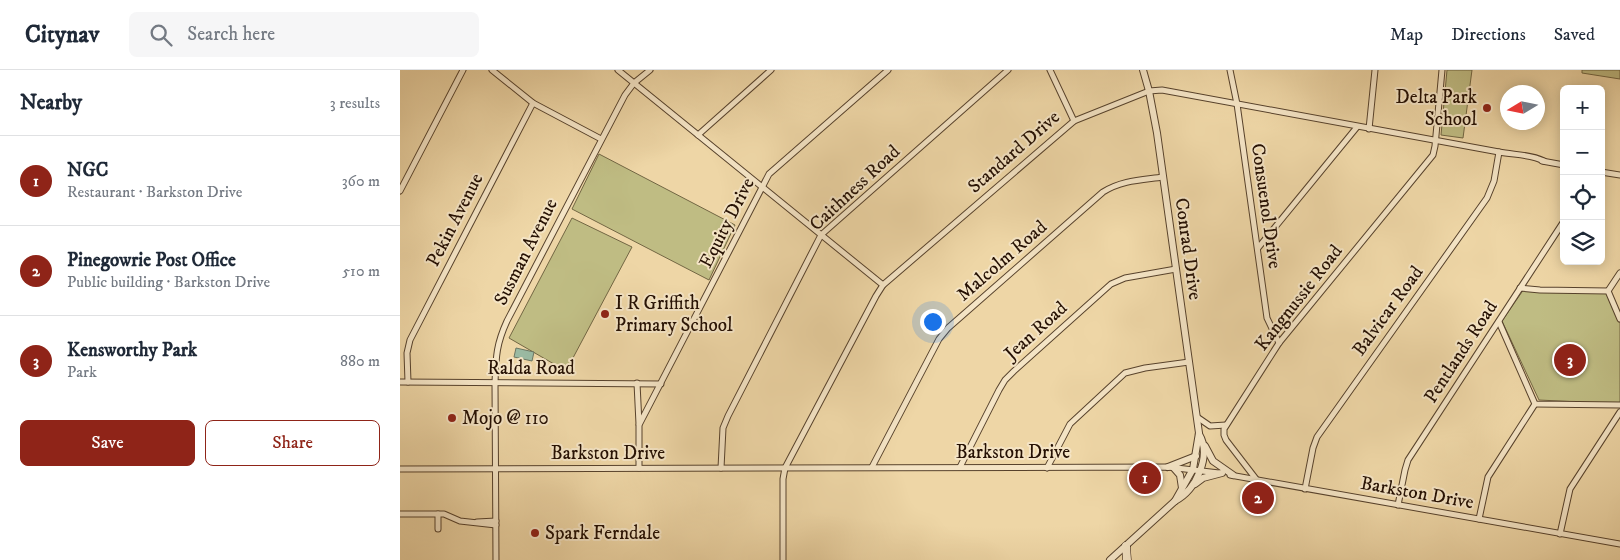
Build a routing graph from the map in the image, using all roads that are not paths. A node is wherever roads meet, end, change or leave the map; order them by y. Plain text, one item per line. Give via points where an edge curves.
1 (464, 70) edge
2 (492, 70) edge
3 (618, 70) edge
4 (650, 70) edge
5 (771, 70) edge
6 (888, 70) edge
7 (1008, 70) edge
8 (1050, 70) edge
9 (1143, 70) edge
10 (1230, 70) edge
11 (1374, 70) edge
12 (1442, 70) edge
13 (634, 83) junction
14 (1149, 91) junction
15 (533, 103) junction
16 (1237, 104) junction
17 (1074, 120) junction
18 (1357, 127) junction
19 (1369, 129) junction
20 (698, 135) junction
21 (601, 140) junction
22 (1435, 140) junction
23 (1499, 152) junction
24 (1560, 164) edge
25 (1605, 173) edge
26 (1620, 175) edge
27 (1163, 177) junction
28 (763, 187) junction
29 (400, 191) edge
30 (1560, 227) edge
31 (821, 235) junction
32 (1258, 248) junction
33 (1176, 269) junction
34 (1620, 273) edge
35 (883, 285) junction
36 (1520, 288) junction
37 (1608, 291) junction
38 (1620, 319) edge
39 (1499, 322) junction
40 (1279, 343) junction
41 (1189, 362) junction
42 (400, 382) edge
43 (408, 382) junction
44 (495, 383) junction
45 (638, 383) junction
46 (661, 384) junction
47 (1535, 404) junction
48 (1620, 405) edge
49 (1620, 412) edge
50 (1197, 417) junction
51 (639, 425) junction
52 (1226, 425) junction
53 (1199, 433) junction
54 (1203, 442) junction
55 (1196, 456) junction
56 (872, 467) junction
57 (960, 467) junction
58 (1171, 467) junction
59 (400, 468) edge
60 (638, 468) junction
61 (721, 468) junction
62 (785, 468) junction
63 (1047, 468) junction
64 (496, 469) junction
65 (1197, 469) junction
66 (1222, 473) junction
67 (1233, 475) junction
68 (1256, 479) junction
69 (1192, 487) junction
70 (1305, 489) junction
71 (1182, 490) junction
72 (1176, 500) junction
73 (1398, 505) junction
74 (400, 514) edge
75 (438, 514) junction
76 (1479, 519) junction
77 (496, 523) junction
78 (438, 529) dead end
79 (1560, 534) junction
80 (1620, 544) edge
81 (1126, 546) junction
82 (496, 560) edge
83 (783, 560) edge
84 (1110, 560) edge
85 (1127, 560) edge

1 - 29 street
2 - 15 street
3 - 13 street
4 - 13 street, Susman Avenue
5 - 20 street
6 - 28 street, Equity Drive via 771,173
7 - 31 street, Caithness Road
8 - 17 street
9 - 14 street, Conrad Drive
10 - 16 street, Consuenol Drive
11 - 19 street
12 - 22 street, Kangnussie Road
13 - 20 street
13 - 21 street, Susman Avenue
14 - 16 street, Standard Drive via 1162,90
14 - 17 street, Standard Drive
14 - 27 street, Conrad Drive
15 - 21 street
15 - 43 street, Pekin Avenue via 410,340
16 - 18 street, Standard Drive
16 - 32 street, Consuenol Drive
17 - 35 street, Standard Drive
18 - 19 street, Standard Drive
18 - 32 street
19 - 22 street, Standard Drive
20 - 28 street
21 - 44 street, Susman Avenue via 502,334 496,349
22 - 23 street, Standard Drive
22 - 40 street, Kangnussie Road via 1430,160
23 - 24 street, Standard Drive
23 - 70 street, Balvicar Road via 1487,198 1317,438
25 - 26 street
27 - 33 street, Conrad Drive
27 - 56 street, Malcolm Road via 1130,181 1103,192 948,328 939,339
28 - 31 street
28 - 46 street, Equity Drive
30 - 36 street, Pentlands Road
31 - 35 street
31 - 61 street, Caithness Road via 728,416 723,428
32 - 40 street, Consuenol Drive via 1267,318
33 - 41 street, Conrad Drive
33 - 57 street, Jean Road via 1125,278 1111,284 1014,371 1002,385
34 - 37 street
35 - 62 street, Standard Drive
36 - 37 street
36 - 39 street, Pentlands Road
37 - 38 street
39 - 47 street
39 - 73 street, Pentlands Road via 1408,460
40 - 52 street, Kangnussie Road
41 - 50 street, Conrad Drive
41 - 63 street via 1125,373 1070,424
42 - 43 street, Ralda Road
43 - 44 street, Ralda Road
44 - 45 street, Ralda Road
44 - 64 street, Susman Avenue
45 - 46 street, Ralda Road
45 - 51 street, Equity Drive
46 - 51 street, Equity Drive
47 - 48 street
47 - 76 street via 1488,477
49 - 79 street via 1568,492
50 - 52 street via 1210,426
50 - 53 street, Conrad Drive
51 - 60 street, Equity Drive
52 - 68 street via 1224,438
53 - 54 street, Conrad Drive
53 - 55 street, Conrad Drive
54 - 65 street
54 - 67 street, Conrad Drive via 1213,461
55 - 58 street
55 - 65 street, Conrad Drive
56 - 57 street, Barkston Drive
56 - 62 street, Barkston Drive
57 - 63 street, Barkston Drive
58 - 63 street, Barkston Drive
58 - 65 street, Barkston Drive
58 - 71 street via 1181,477
59 - 64 street, Barkston Drive
60 - 61 street, Barkston Drive
60 - 64 street, Barkston Drive
61 - 62 street, Barkston Drive
62 - 83 street, Standard Drive
64 - 77 street, Susman Avenue
65 - 66 street, Barkston Drive
65 - 69 street
65 - 71 street
66 - 67 street, Barkston Drive
66 - 69 street via 1203,478
67 - 68 street, Barkston Drive
68 - 70 street, Barkston Drive
69 - 72 street
70 - 73 street, Barkston Drive
71 - 72 street
72 - 81 street
73 - 76 street, Barkston Drive
74 - 75 street
75 - 77 street via 460,521
75 - 78 street
76 - 79 street, Barkston Drive
77 - 82 street, Susman Avenue
79 - 80 street, Barkston Drive
81 - 84 street
81 - 85 main road

